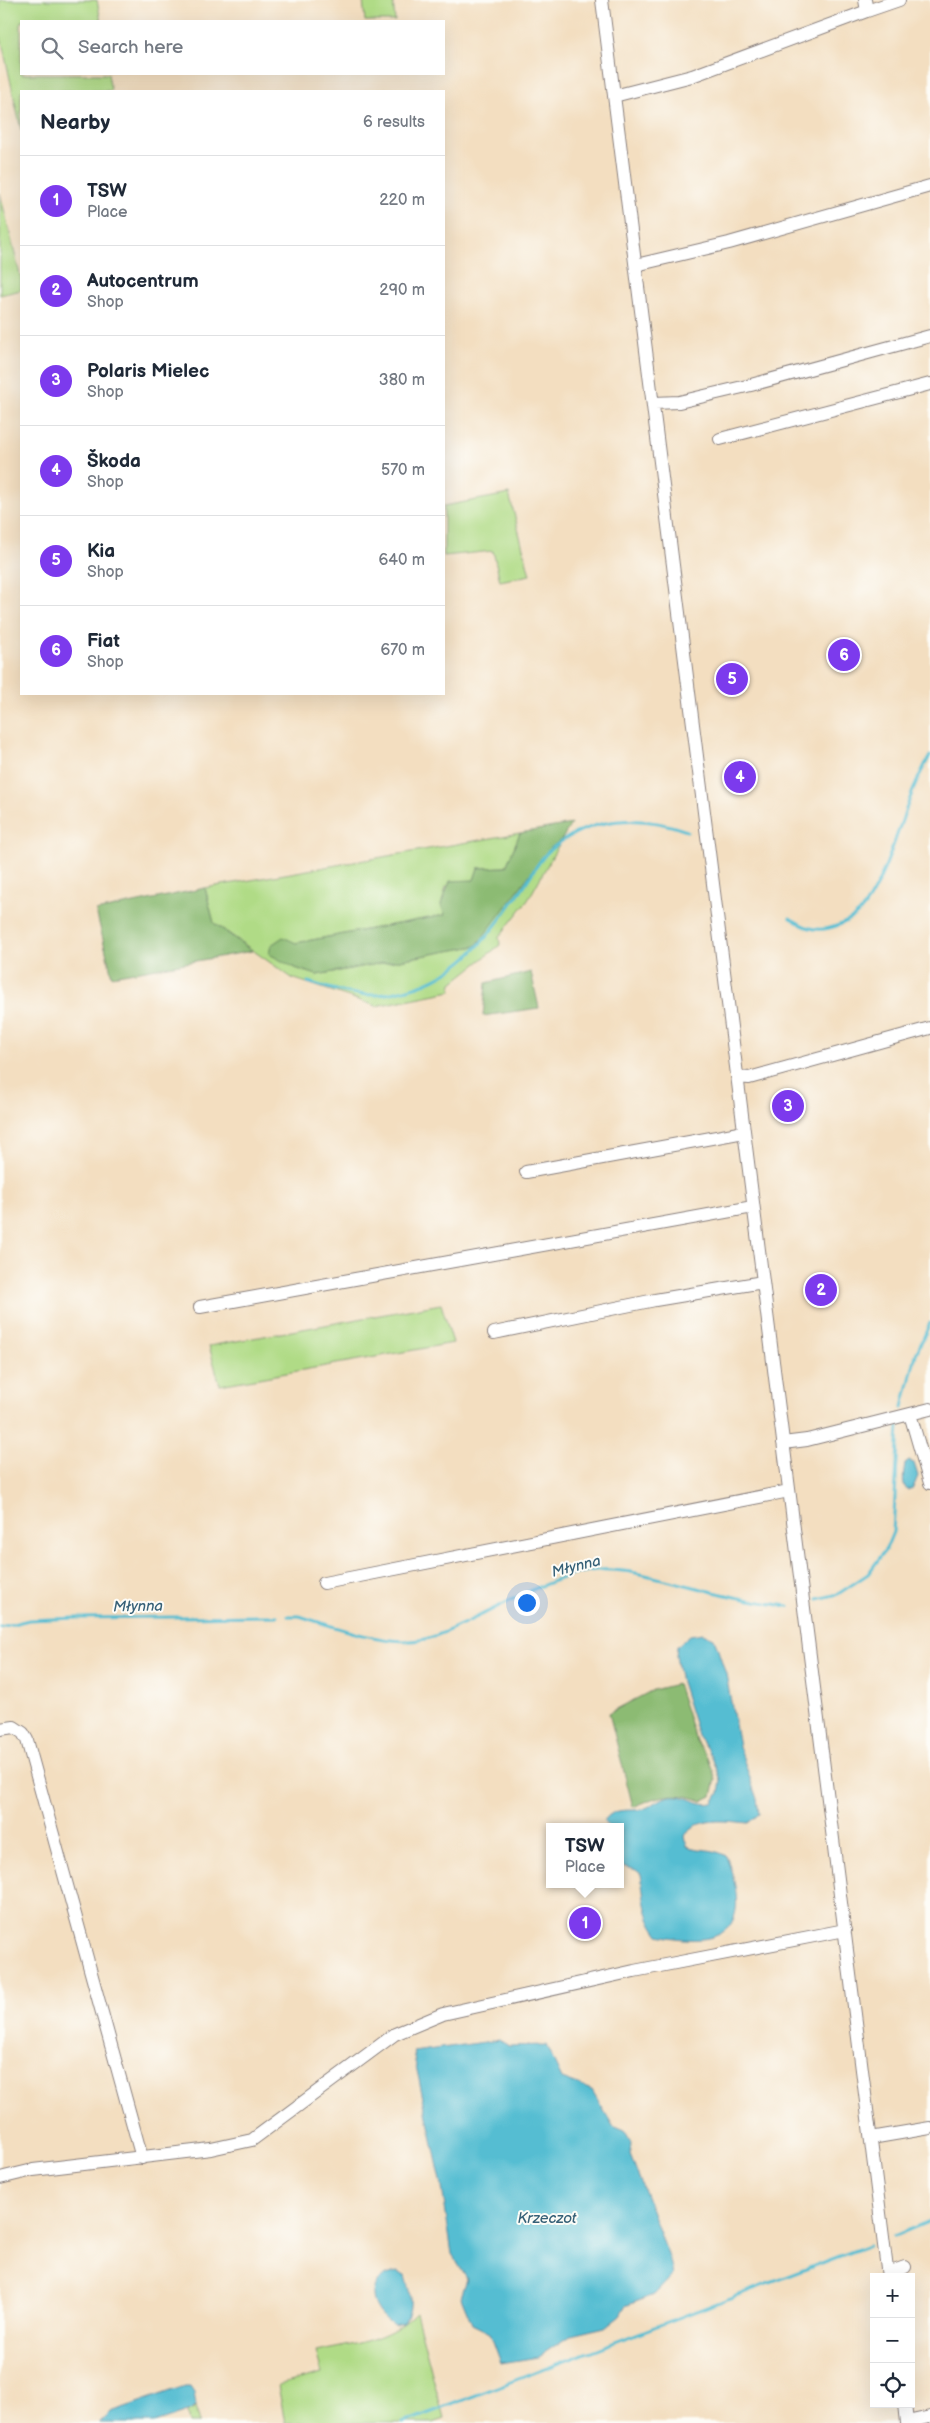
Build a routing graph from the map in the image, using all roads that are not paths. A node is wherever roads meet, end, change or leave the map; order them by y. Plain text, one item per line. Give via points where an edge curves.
1 (602, 0) edge
2 (899, 0) edge
3 (866, 6) edge
4 (614, 96) junction
5 (930, 186) edge
6 (636, 264) junction
7 (930, 336) edge
8 (930, 384) edge
9 (654, 403) junction
10 (720, 439) dead end
11 (930, 1028) edge
12 (737, 1077) junction
13 (744, 1132) junction
14 (526, 1172) dead end
15 (753, 1207) junction
16 (762, 1282) junction
17 (200, 1307) dead end
18 (494, 1333) dead end
19 (930, 1409) edge
20 (910, 1414) junction
21 (783, 1443) junction
22 (930, 1483) edge
23 (789, 1491) junction
24 (324, 1583) dead end
25 (0, 1729) edge
26 (845, 1930) junction
27 (930, 2128) edge
28 (871, 2138) junction
29 (142, 2158) junction
30 (0, 2178) edge
31 (905, 2267) dead end
32 (888, 2273) edge
33 (892, 2273) edge
34 (905, 2408) edge
35 (930, 2417) edge
36 (907, 2423) edge

1 - 4 street
2 - 3 street
3 - 4 street via 692,76
4 - 6 street
5 - 6 street via 729,243
6 - 9 street
7 - 9 street via 751,385 679,402
8 - 10 street
9 - 12 street
11 - 12 street via 749,1078
12 - 13 street
13 - 14 street
13 - 15 street
15 - 16 street
15 - 17 street
16 - 18 street via 654,1300
16 - 21 street
19 - 20 street
20 - 21 street
20 - 22 street
21 - 23 street
23 - 24 street
23 - 26 street
25 - 29 street via 14,1727 27,1740
26 - 28 street
26 - 29 street via 634,1971 443,2014 395,2034 252,2140
27 - 28 street
28 - 32 street
29 - 30 street via 34,2170
31 - 33 street
34 - 36 street
35 - 36 street

